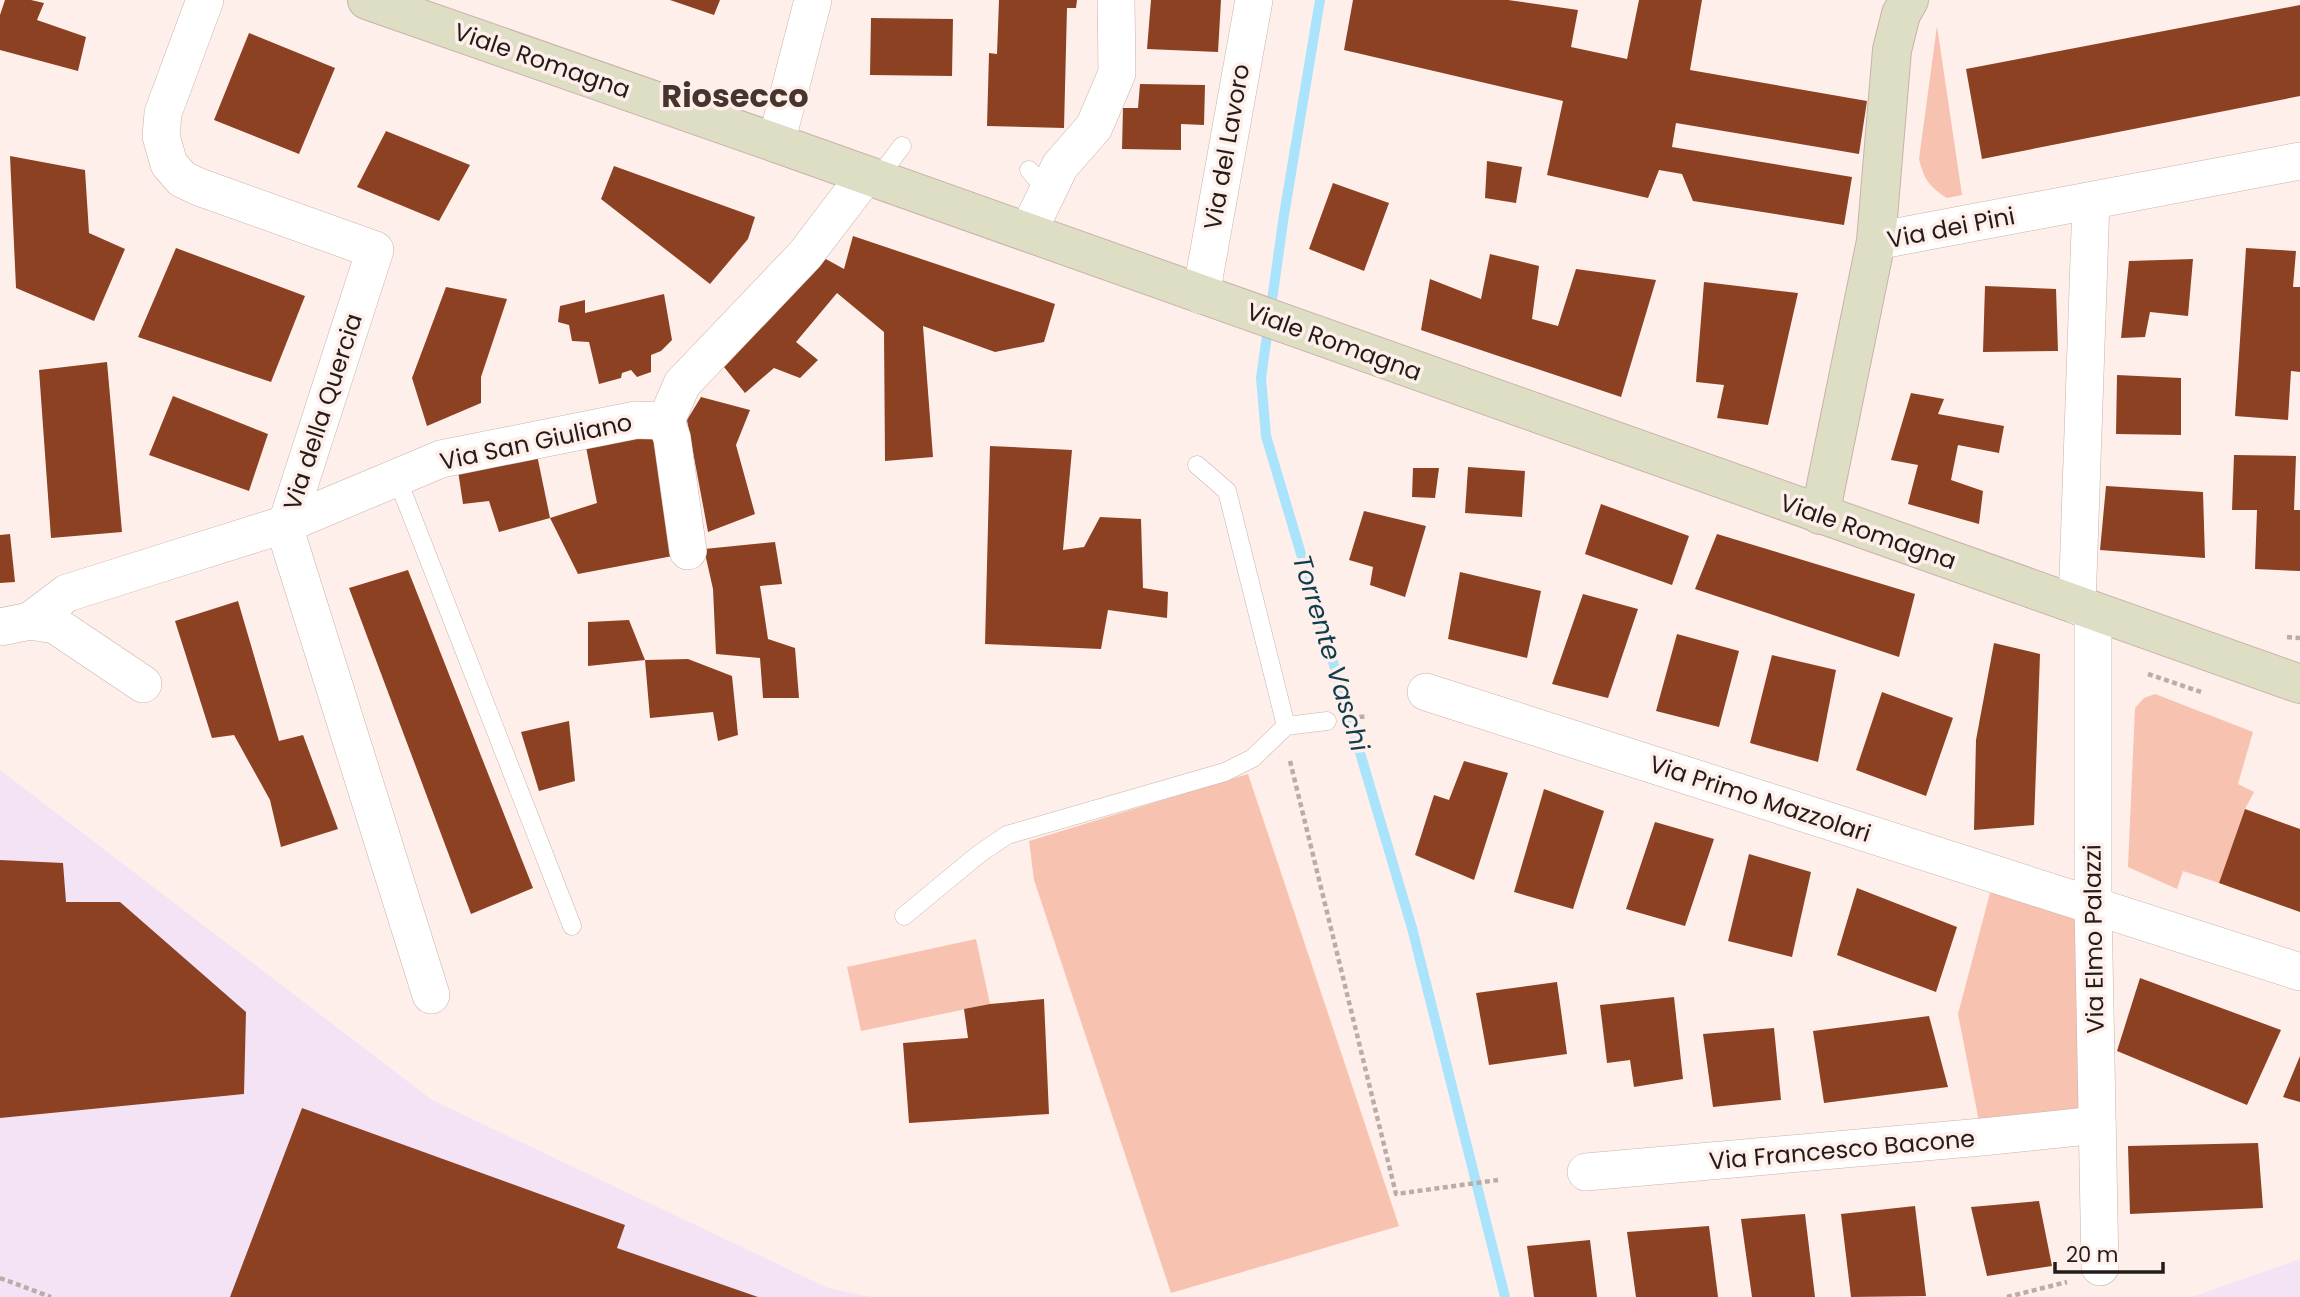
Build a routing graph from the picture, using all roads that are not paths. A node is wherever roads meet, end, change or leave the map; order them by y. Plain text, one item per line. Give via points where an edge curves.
1 (205, 0) edge
2 (367, 0) edge
3 (813, 0) edge
4 (1116, 0) edge
5 (1254, 0) edge
6 (1909, 0) edge
7 (776, 143) junction
8 (902, 146) dead end
9 (2300, 161) edge
10 (872, 177) junction
11 (2091, 201) junction
12 (1028, 232) junction
13 (1876, 241) junction
14 (1201, 295) junction
15 (666, 421) junction
16 (1197, 465) dead end
17 (397, 478) junction
18 (1820, 515) junction
19 (286, 524) junction
20 (688, 551) dead end
21 (2085, 609) junction
22 (15, 624) edge
23 (143, 684) dead end
24 (2300, 684) edge
25 (1426, 692) dead end
26 (1327, 721) dead end
27 (1286, 726) junction
28 (2093, 905) junction
29 (904, 916) dead end
30 (572, 926) dead end
31 (2300, 972) edge
32 (431, 995) dead end
33 (2097, 1125) junction
34 (1586, 1172) dead end
35 (2099, 1267) road end

1 - 19 street, Via della Quercia via 163,113 161,136 169,164 182,179 199,187 375,250
2 - 7 main road, Viale Romagna
3 - 7 street
4 - 12 street via 1117,73 1094,127 1060,166 1038,181
5 - 14 street, Via del Lavoro
6 - 13 main road via 1892,50
7 - 10 main road, Viale Romagna
8 - 10 lane
9 - 11 street, Via dei Pini
10 - 12 main road, Viale Romagna
10 - 15 street, Via San Giuliano via 682,384
11 - 13 street, Via dei Pini
11 - 21 street, Via Elmo Palazzi
12 - 14 main road, Viale Romagna
13 - 18 main road, Via dei Pini
14 - 18 main road, Viale Romagna
15 - 17 street, Via San Giuliano via 636,420 441,459
15 - 20 street
16 - 27 lane via 1227,491
17 - 19 street, Via San Giuliano
17 - 30 lane
18 - 21 main road, Viale Romagna
19 - 22 street, Via San Giuliano via 67,593
19 - 32 street, Via della Quercia
21 - 24 main road, Viale Romagna
21 - 28 street, Via Elmo Palazzi
22 - 23 street via 55,625
25 - 28 street, Via Primo Mazzolari
26 - 27 lane
27 - 29 lane via 1252,758 1225,772 1007,835
28 - 31 street, Via Primo Mazzolari
28 - 33 street, Via Elmo Palazzi
33 - 34 street, Via Francesco Bacone
33 - 35 street, Via Elmo Palazzi

